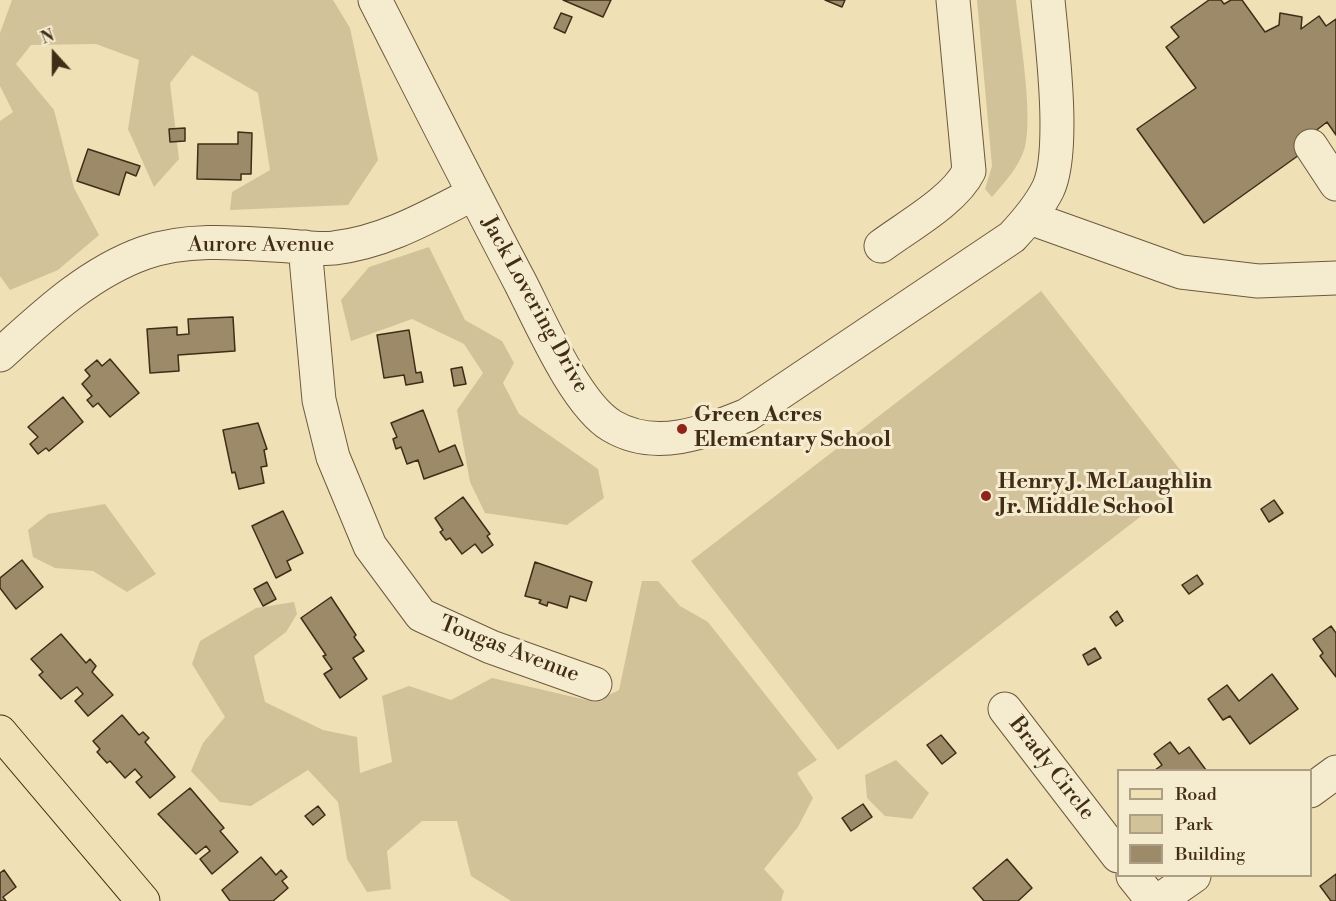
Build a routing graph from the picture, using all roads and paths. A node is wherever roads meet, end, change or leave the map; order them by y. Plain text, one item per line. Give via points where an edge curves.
1 (375, 0) edge
2 (953, 0) edge
3 (1048, 0) edge
4 (1311, 146) dead end
5 (1336, 184) edge
6 (473, 194) junction
7 (1030, 218) junction
8 (881, 246) dead end
9 (305, 247) junction
10 (1336, 278) edge
11 (0, 355) edge
12 (595, 684) dead end
13 (1005, 709) dead end
14 (0, 732) edge
15 (1336, 772) edge
16 (1312, 790) edge
17 (1117, 853) edge
18 (1135, 877) edge
19 (1193, 877) edge
20 (143, 901) edge
21 (1153, 901) edge
22 (1158, 901) edge

1 - 6 street, Jack Lovering Drive
2 - 8 street via 969,171 951,194
3 - 7 street, Jack Lovering Drive via 1055,78 1055,147 1049,188
4 - 5 street
6 - 7 street, Jack Lovering Drive via 589,406 612,426 638,436 669,439 709,430 747,415 1012,237
6 - 9 street, Aurore Avenue via 395,233 332,249
7 - 10 street via 1182,272 1257,281
9 - 11 street, Aurore Avenue via 207,243 146,253 117,265 78,290
9 - 12 street, Tougas Avenue via 319,400 333,457 370,546 421,615 492,647
13 - 17 street, Brady Circle
14 - 20 main road
15 - 16 street
18 - 21 street
19 - 22 street

